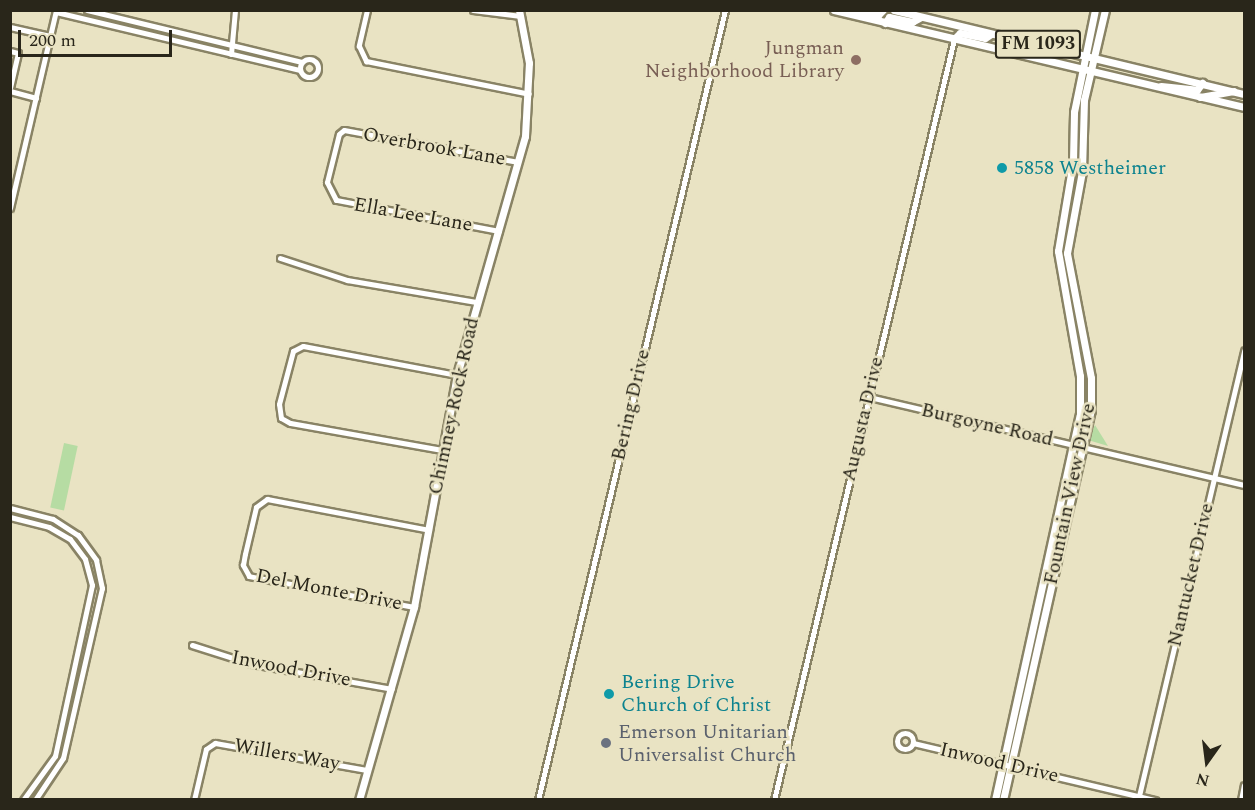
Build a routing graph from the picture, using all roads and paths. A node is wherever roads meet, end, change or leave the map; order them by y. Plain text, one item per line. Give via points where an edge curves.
1 (87, 10) edge
2 (235, 10) edge
3 (367, 10) edge
4 (473, 10) edge
5 (725, 10) edge
6 (858, 10) edge
7 (883, 10) edge
8 (894, 10) edge
9 (1095, 10) edge
10 (1105, 10) edge
11 (56, 11) edge
12 (839, 11) edge
13 (520, 12) edge
14 (921, 17) junction
15 (126, 20) junction
16 (885, 23) junction
17 (10, 27) edge
18 (124, 28) junction
19 (991, 34) junction
20 (50, 36) junction
21 (954, 39) junction
22 (233, 45) junction
23 (10, 51) edge
24 (231, 54) junction
25 (1084, 55) junction
26 (1094, 58) junction
27 (302, 62) junction
28 (1082, 68) junction
29 (300, 70) junction
30 (1091, 70) junction
31 (1202, 83) junction
32 (1159, 87) junction
33 (10, 89) edge
34 (1233, 91) junction
35 (529, 94) junction
36 (1245, 94) edge
37 (1200, 97) junction
38 (36, 98) junction
39 (1245, 107) edge
40 (1073, 151) junction
41 (1082, 152) junction
42 (333, 157) joint
43 (1073, 161) junction
44 (518, 162) junction
45 (1082, 162) junction
46 (14, 181) edge
47 (10, 208) edge
48 (501, 231) junction
49 (1064, 242) junction
50 (280, 258) dead end
51 (476, 302) junction
52 (1245, 350) edge
53 (1086, 353) junction
54 (1076, 355) junction
55 (457, 375) junction
56 (869, 396) junction
57 (1076, 445) junction
58 (1084, 447) junction
59 (442, 450) junction
60 (1214, 478) junction
61 (1245, 486) edge
62 (10, 508) edge
63 (31, 513) junction
64 (10, 518) edge
65 (29, 522) junction
66 (1057, 524) junction
67 (1065, 526) junction
68 (429, 530) junction
69 (98, 567) junction
70 (89, 570) junction
71 (1044, 578) junction
72 (1053, 580) junction
73 (414, 608) junction
74 (1031, 632) junction
75 (1040, 634) junction
76 (192, 645) dead end
77 (1018, 686) junction
78 (1027, 688) junction
79 (392, 689) junction
80 (69, 694) junction
81 (78, 694) junction
82 (913, 743) dead end
83 (1000, 763) junction
84 (1009, 765) junction
85 (367, 770) junction
86 (42, 780) junction
87 (49, 784) junction
88 (1245, 785) edge
89 (1138, 798) edge
90 (540, 799) edge
91 (23, 800) edge
92 (35, 800) edge
93 (194, 800) edge
94 (359, 800) edge
95 (774, 800) edge
96 (995, 800) edge
97 (1003, 800) edge
98 (1155, 800) edge
99 (1241, 800) edge

1 - 15 street
2 - 22 street
3 - 35 street via 359,46 366,61
4 - 13 street
5 - 90 street, Bering Drive
6 - 7 main road via 878,15
8 - 14 main road, FM 1093
9 - 25 main road, Fountain View Drive
10 - 26 main road, Fountain View Drive
11 - 18 street
11 - 20 street
12 - 16 main road, FM 1093
13 - 35 main road, Chimney Rock Road
14 - 16 main road via 912,22 889,17
14 - 19 main road, FM 1093
15 - 18 street
15 - 22 street
16 - 21 main road, FM 1093
17 - 20 street
18 - 24 street
19 - 21 main road via 985,39 960,33
19 - 25 main road, FM 1093
20 - 38 street
21 - 28 main road, FM 1093
21 - 56 street, Augusta Drive
22 - 24 street
22 - 27 street
23 - 33 street via 18,53
24 - 29 street
25 - 26 main road, FM 1093
25 - 28 main road, Fountain View Drive
26 - 30 main road, Fountain View Drive
26 - 31 main road, FM 1093
27 - 29 street
27 - 29 street via 312,60 317,69 308,76
28 - 30 main road, FM 1093
28 - 40 main road, Fountain View Drive
30 - 32 main road, FM 1093
30 - 41 main road, Fountain View Drive
31 - 32 main road via 1197,90
31 - 34 main road, FM 1093
32 - 37 main road, FM 1093
33 - 38 street
34 - 36 main road, FM 1093
34 - 37 main road
35 - 44 main road, Chimney Rock Road
37 - 39 main road, FM 1093
38 - 46 street
40 - 41 main road
40 - 43 main road, Fountain View Drive
41 - 45 main road, Fountain View Drive
42 - 44 street, Overbrook Lane via 344,130
42 - 48 street, Ella Lee Lane via 327,190 336,200
43 - 45 main road
43 - 49 main road, Fountain View Drive
44 - 48 main road, Chimney Rock Road
45 - 49 main road, Fountain View Drive
46 - 47 street
48 - 51 main road, Chimney Rock Road
49 - 53 main road, Fountain View Drive
49 - 54 main road, Fountain View Drive via 1059,273
50 - 51 street via 347,280
51 - 55 main road, Chimney Rock Road
52 - 60 street, Nantucket Drive
53 - 54 main road
53 - 58 main road, Fountain View Drive via 1091,410
54 - 57 main road, Fountain View Drive via 1082,392
55 - 59 main road, Chimney Rock Road
55 - 59 street via 303,346 293,351 284,383 279,413 290,423
56 - 57 street, Burgoyne Road
56 - 95 street, Augusta Drive
57 - 58 street, Burgoyne Road
57 - 66 main road, Fountain View Drive
58 - 60 street, Burgoyne Road
58 - 67 main road, Fountain View Drive
59 - 68 main road, Chimney Rock Road
60 - 61 street, Burgoyne Road
60 - 89 street, Nantucket Drive
62 - 63 street
63 - 65 street
63 - 69 street via 69,527 87,545
64 - 65 street
65 - 70 street via 66,536
66 - 67 main road
66 - 71 main road, Fountain View Drive
67 - 72 main road, Fountain View Drive
68 - 73 main road, Chimney Rock Road
68 - 73 street, Del Monte Drive via 267,499 256,507 248,537 243,565 249,576
69 - 70 street
69 - 81 street via 102,597
70 - 80 street via 93,595
71 - 72 main road
71 - 74 main road, Fountain View Drive
72 - 75 main road, Fountain View Drive
73 - 79 main road, Chimney Rock Road
74 - 75 main road
74 - 77 main road, Fountain View Drive
75 - 78 main road, Fountain View Drive
76 - 79 street, Inwood Drive via 252,664
77 - 78 main road
77 - 83 main road, Fountain View Drive
78 - 84 main road, Fountain View Drive
79 - 85 main road, Chimney Rock Road
80 - 81 street
80 - 86 street via 55,756
81 - 87 street via 63,758
82 - 83 street, Inwood Drive
83 - 84 street, Inwood Drive
83 - 96 main road, Fountain View Drive
84 - 89 street, Inwood Drive
84 - 97 main road, Fountain View Drive
85 - 93 street, Willers Way via 215,743 206,749
85 - 94 main road, Chimney Rock Road
86 - 87 street
86 - 91 street
87 - 92 street
88 - 99 street
89 - 98 street, Inwood Drive

